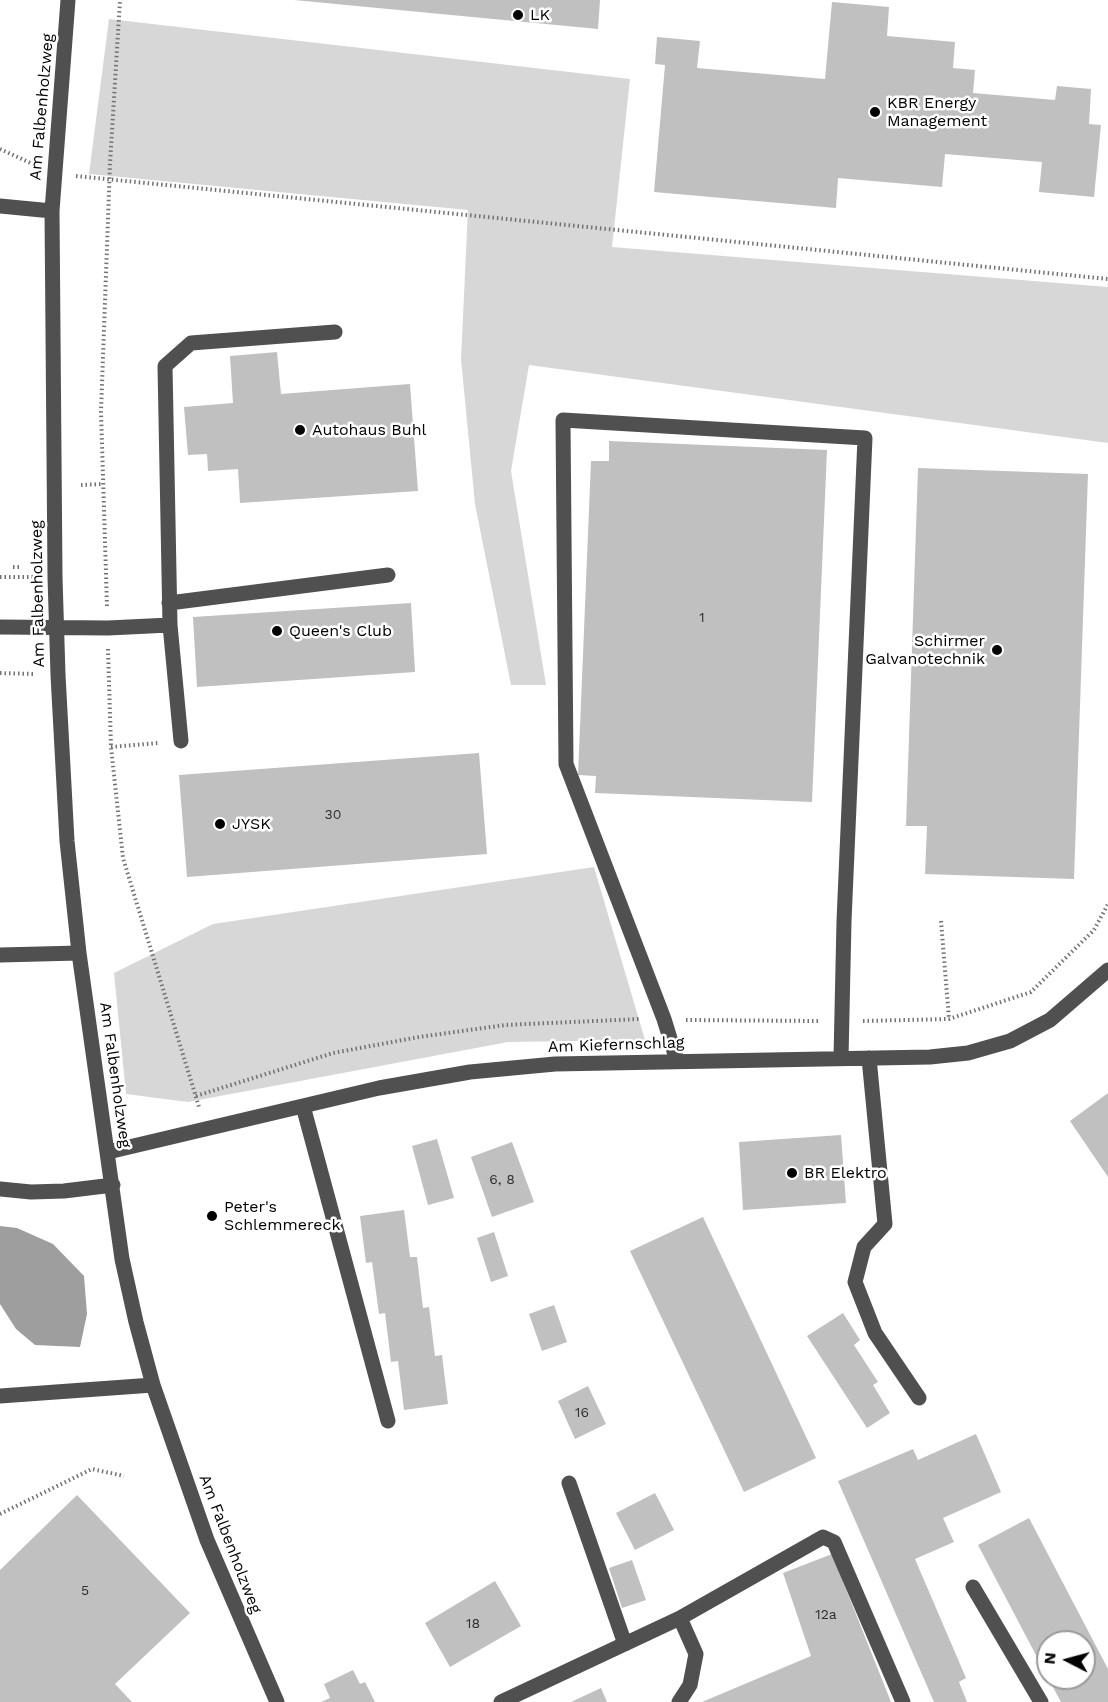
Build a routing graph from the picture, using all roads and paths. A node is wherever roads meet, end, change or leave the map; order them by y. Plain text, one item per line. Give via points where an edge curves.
1 (68, 0) edge
2 (120, 0) edge
3 (0, 149) edge
4 (54, 174) junction
5 (109, 179) junction
6 (0, 206) edge
7 (52, 212) junction
8 (1108, 279) edge
9 (335, 332) dead end
10 (103, 484) junction
11 (81, 485) dead end
12 (13, 567) dead end
13 (20, 567) dead end
14 (388, 575) dead end
15 (0, 577) edge
16 (55, 577) junction
17 (169, 603) junction
18 (170, 625) junction
19 (0, 627) edge
20 (57, 628) junction
21 (108, 628) junction
22 (0, 673) edge
23 (58, 675) junction
24 (181, 741) joint
25 (111, 747) junction
26 (941, 921) dead end
27 (79, 953) junction
28 (0, 955) edge
29 (1108, 970) edge
30 (949, 1019) dead end
31 (841, 1058) junction
32 (869, 1058) junction
33 (677, 1061) junction
34 (196, 1096) dead end
35 (303, 1106) junction
36 (108, 1152) junction
37 (113, 1185) junction
38 (0, 1188) edge
39 (153, 1385) junction
40 (0, 1396) edge
41 (919, 1398) dead end
42 (388, 1421) dead end
43 (124, 1476) dead end
44 (568, 1483) dead end
45 (0, 1514) edge
46 (973, 1587) dead end
47 (680, 1618) junction
48 (626, 1644) junction
49 (277, 1702) edge
50 (501, 1702) edge
51 (679, 1702) edge
52 (903, 1702) edge
53 (1041, 1702) edge

1 - 4 street, Am Falbenholzweg
2 - 5 path
3 - 4 path
4 - 5 path
4 - 7 street, Am Falbenholzweg
5 - 8 path
5 - 10 path via 101,412
6 - 7 street
7 - 16 street, Am Falbenholzweg
9 - 17 street via 190,343 165,366
10 - 11 path
10 - 21 path
12 - 13 path
14 - 17 street
15 - 16 path
16 - 20 street, Am Falbenholzweg
17 - 18 street
18 - 21 street
18 - 24 street
19 - 20 street
20 - 21 street
20 - 23 street, Am Falbenholzweg
21 - 25 path
22 - 23 path
23 - 27 street, Am Falbenholzweg via 67,841
24 - 25 path
25 - 34 path via 123,858
26 - 30 path
27 - 28 street
27 - 36 street, Am Falbenholzweg
29 - 32 street, Am Kiefernschlag via 1050,1020 1010,1041 968,1053
31 - 32 street, Am Kiefernschlag
31 - 33 street, Am Kiefernschlag
31 - 33 street via 865,438 563,420 566,764
32 - 41 street via 885,1224 864,1247 855,1282 875,1333
33 - 35 street, Am Kiefernschlag via 470,1071
35 - 36 street, Am Kiefernschlag
35 - 42 street
36 - 37 street, Am Falbenholzweg
37 - 38 street via 42,1192
37 - 39 street, Am Falbenholzweg via 122,1259
39 - 40 street
39 - 49 street, Am Falbenholzweg via 207,1540
43 - 45 path via 92,1468
44 - 48 street
46 - 53 street
47 - 48 street
47 - 51 street via 696,1654 690,1685
47 - 52 street via 823,1538 834,1542
48 - 50 street

